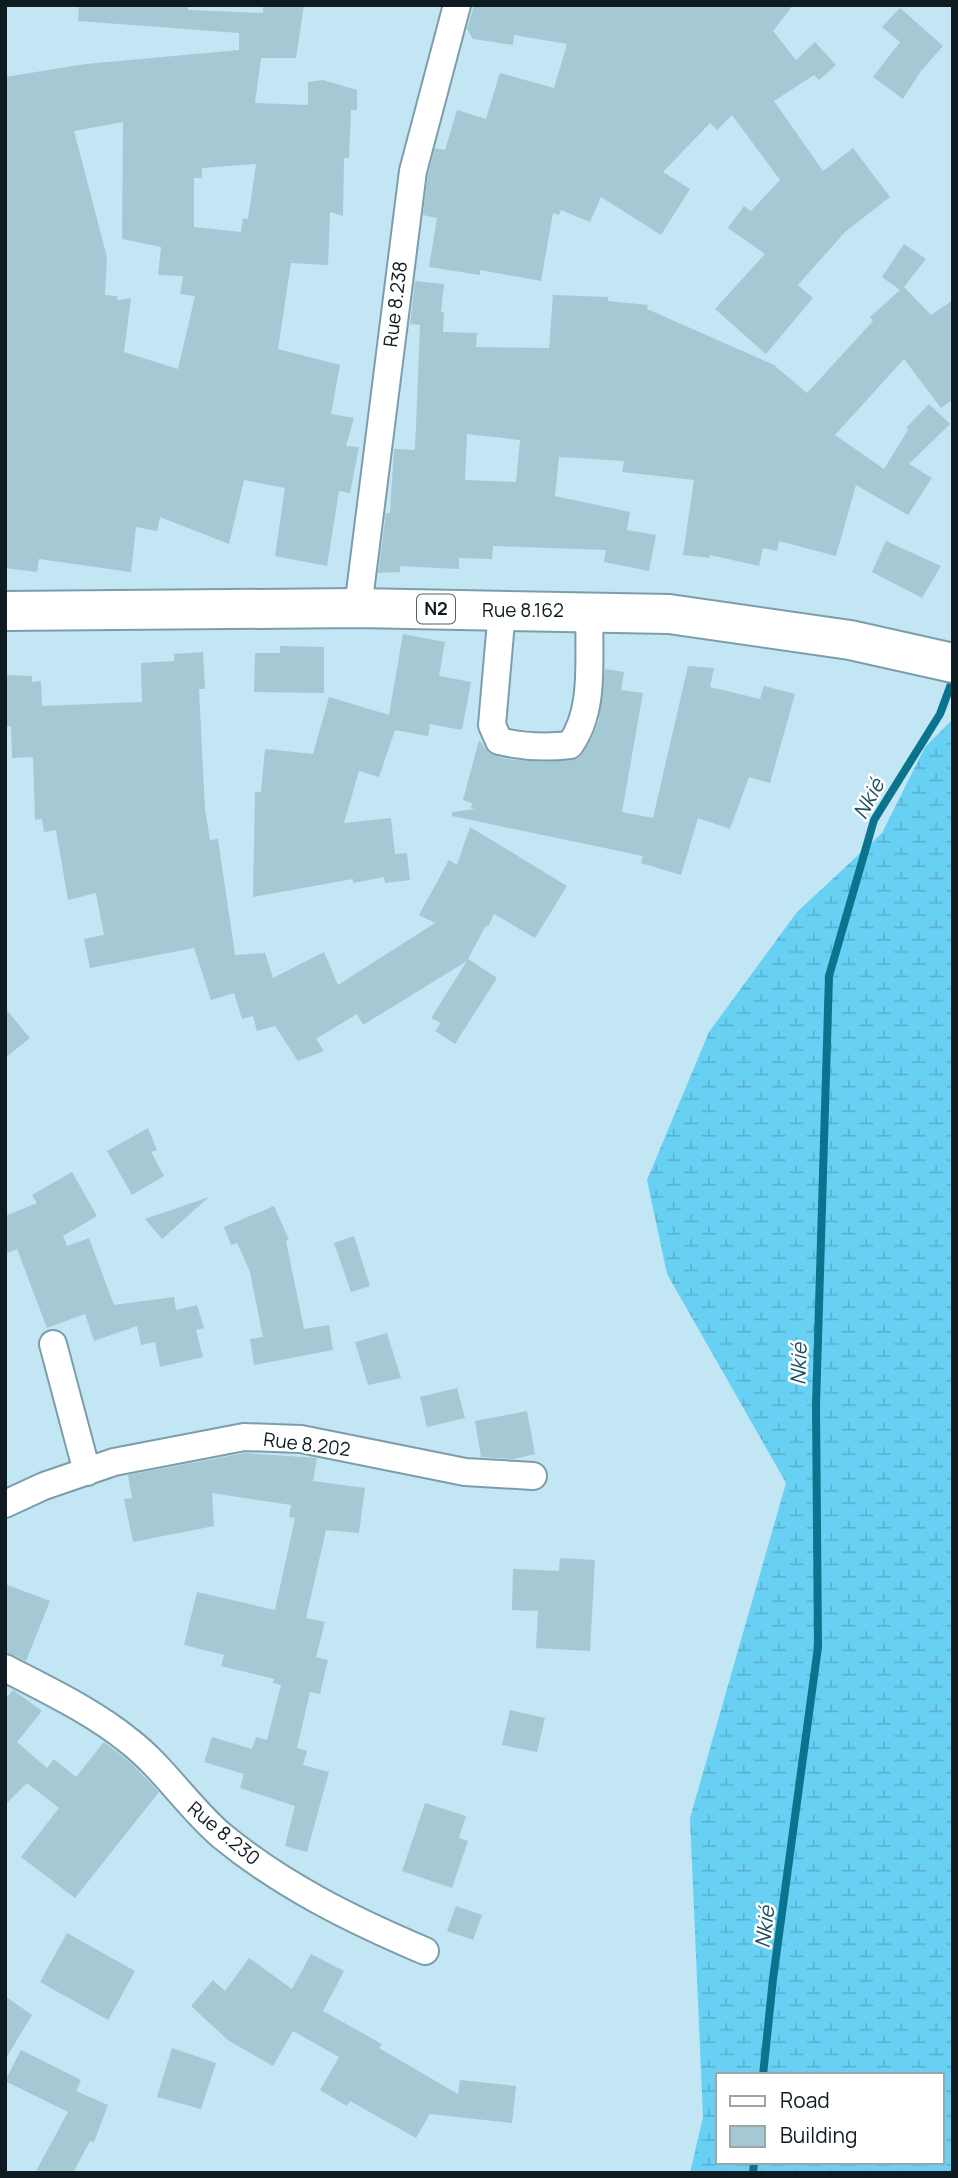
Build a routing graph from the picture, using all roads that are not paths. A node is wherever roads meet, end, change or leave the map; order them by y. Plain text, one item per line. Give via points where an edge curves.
1 (457, 5) edge
2 (358, 608) junction
3 (502, 610) junction
4 (590, 610) junction
5 (5, 611) edge
6 (953, 663) edge
7 (53, 1343) dead end
8 (87, 1472) junction
9 (533, 1476) dead end
10 (5, 1504) edge
11 (5, 1668) edge
12 (425, 1951) dead end

1 - 2 street, Rue 8.238 via 413,170
2 - 3 highway, Rue 8.162 / N2
2 - 5 highway, Rue 8.162 / N2
3 - 4 highway, Rue 8.162 / N2
3 - 4 street via 492,725 499,741 534,747 570,745 581,730 589,676
4 - 6 highway, Rue 8.162 / N2 via 669,614 850,640
7 - 8 street
8 - 9 street, Rue 8.202 via 114,1462 244,1437 300,1439 466,1472
8 - 10 street, Rue 8.202
11 - 12 street, Rue 8.230 via 129,1741 197,1814 285,1881 345,1917

